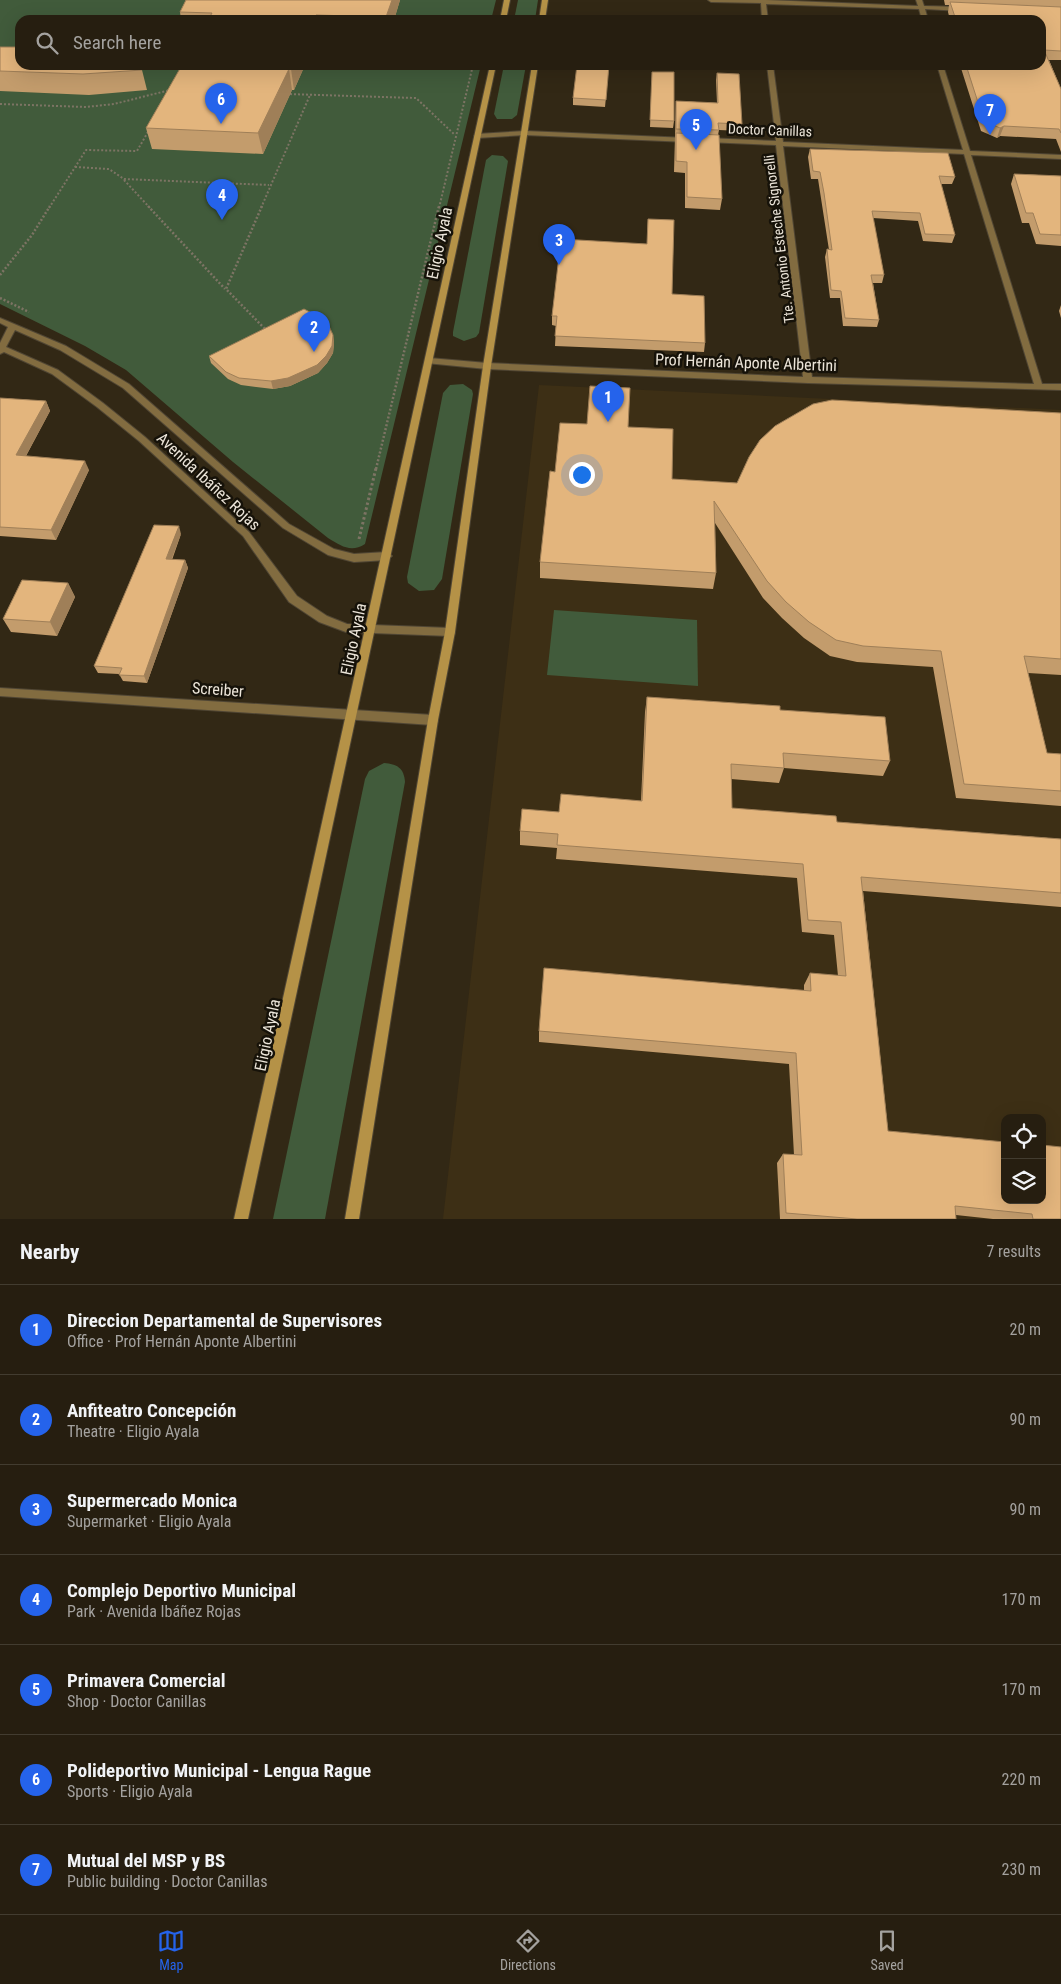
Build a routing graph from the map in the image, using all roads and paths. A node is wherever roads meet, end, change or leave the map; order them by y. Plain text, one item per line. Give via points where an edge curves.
1 (507, 0) edge
2 (545, 0) edge
3 (711, 0) edge
4 (919, 0) edge
5 (763, 1) edge
6 (922, 8) junction
7 (971, 10) edge
8 (504, 15) edge
9 (543, 15) edge
10 (765, 15) edge
11 (924, 15) edge
12 (471, 70) edge
13 (492, 70) edge
14 (534, 70) edge
15 (771, 70) edge
16 (942, 70) edge
17 (280, 94) edge
18 (310, 95) junction
19 (167, 98) edge
20 (0, 104) edge
21 (150, 128) edge
22 (525, 133) junction
23 (456, 136) junction
24 (477, 136) junction
25 (692, 140) edge
26 (702, 140) edge
27 (780, 143) junction
28 (968, 153) junction
29 (1061, 157) edge
30 (75, 167) junction
31 (124, 179) junction
32 (269, 185) junction
33 (0, 275) edge
34 (226, 289) junction
35 (0, 298) edge
36 (34, 314) dead end
37 (0, 320) edge
38 (12, 327) junction
39 (266, 330) edge
40 (0, 348) edge
41 (429, 361) junction
42 (487, 366) junction
43 (808, 380) junction
44 (1039, 386) junction
45 (1061, 388) edge
46 (353, 543) dead end
47 (387, 556) junction
48 (371, 628) junction
49 (450, 632) junction
50 (0, 692) edge
51 (352, 714) junction
52 (433, 720) junction
53 (241, 1219) edge
54 (352, 1219) edge

1 - 8 street
2 - 9 street
3 - 5 street
4 - 6 street
5 - 6 street
5 - 10 street
6 - 7 street
6 - 11 street
12 - 23 path
13 - 24 street, Eligio Ayala
14 - 22 street
15 - 27 street, Tte. Antonio Esteche Signorelli
16 - 28 street
17 - 18 path
18 - 23 path via 416,98
18 - 32 path
19 - 20 path via 172,90 86,107
21 - 30 path via 137,152 86,150
22 - 24 street
22 - 25 street
22 - 42 street
23 - 46 path via 359,538
24 - 41 street, Eligio Ayala
26 - 27 street, Doctor Canillas
27 - 28 street, Doctor Canillas
27 - 43 street, Tte. Antonio Esteche Signorelli
28 - 29 street, Doctor Canillas
28 - 44 street
30 - 31 path via 109,169
30 - 33 path via 32,235
31 - 32 path
31 - 34 path
32 - 34 path
34 - 39 path
35 - 36 path
37 - 38 street, Avenida Ibáñez Rojas
38 - 40 street
38 - 47 street, Avenida Ibáñez Rojas via 63,348 126,386 286,526 331,552 354,558
40 - 48 street, Avenida Ibáñez Rojas via 54,372 142,439 246,534 293,600 323,619 346,628
41 - 42 street, Prof Hernán Aponte Albertini
41 - 47 street, Eligio Ayala
42 - 43 street, Prof Hernán Aponte Albertini
42 - 49 street
43 - 44 street, Prof Hernán Aponte Albertini
44 - 45 street, Prof Hernán Aponte Albertini
47 - 48 street, Eligio Ayala
48 - 49 street, Avenida Ibáñez Rojas
48 - 51 street, Eligio Ayala
49 - 52 street
50 - 51 street, Screiber
51 - 52 street, Screiber
51 - 53 street, Eligio Ayala
52 - 54 street

